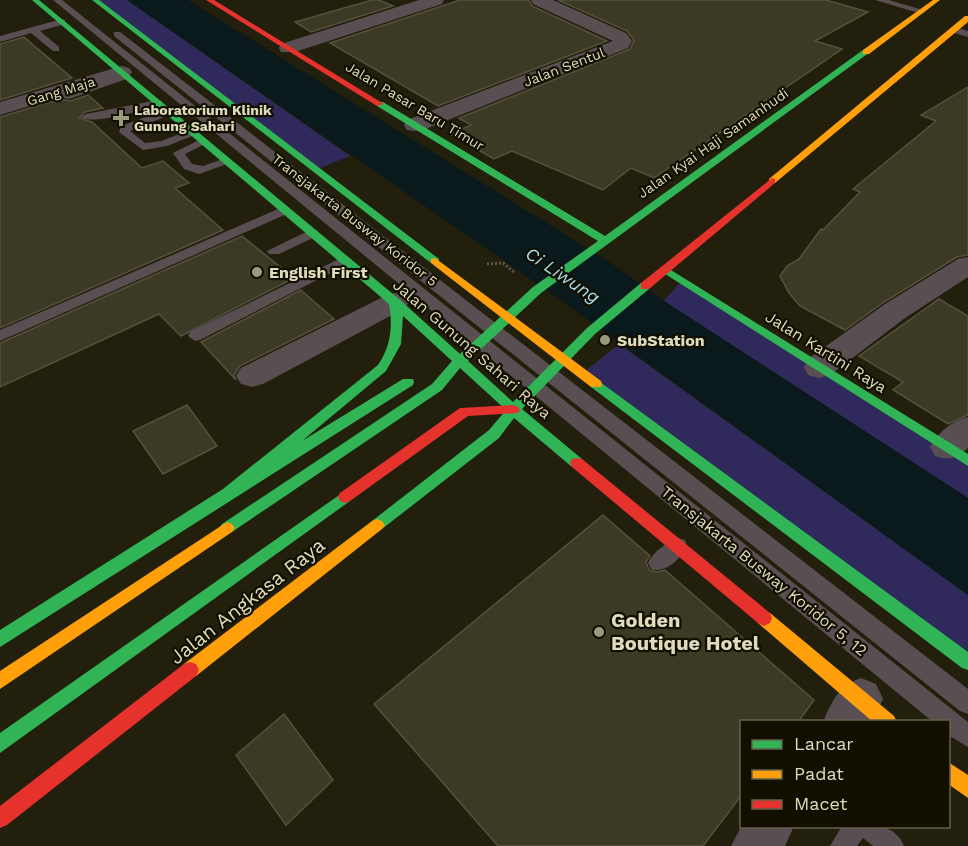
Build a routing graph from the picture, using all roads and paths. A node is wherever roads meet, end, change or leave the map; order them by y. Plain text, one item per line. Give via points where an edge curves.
1 (35, 0) edge
2 (57, 0) edge
3 (74, 0) edge
4 (95, 0) edge
5 (209, 0) edge
6 (436, 0) edge
7 (539, 0) edge
8 (879, 0) edge
9 (937, 0) edge
10 (922, 11) junction
11 (968, 18) edge
12 (62, 22) junction
13 (33, 30) junction
14 (961, 32) edge
15 (0, 39) edge
16 (288, 48) junction
17 (56, 49) dead end
18 (124, 75) junction
19 (65, 97) dead end
20 (163, 107) junction
21 (0, 109) edge
22 (86, 117) dead end
23 (842, 123) junction
24 (415, 125) junction
25 (822, 125) dead end
26 (806, 131) dead end
27 (777, 135) dead end
28 (198, 137) junction
29 (740, 145) junction
30 (817, 145) junction
31 (226, 161) junction
32 (285, 210) junction
33 (312, 233) junction
34 (599, 245) junction
35 (274, 251) dead end
36 (345, 260) junction
37 (968, 266) edge
38 (666, 270) junction
39 (395, 302) junction
40 (509, 315) junction
41 (494, 329) junction
42 (0, 336) edge
43 (195, 336) dead end
44 (479, 342) junction
45 (564, 358) junction
46 (455, 365) junction
47 (819, 367) junction
48 (550, 372) junction
49 (252, 376) dead end
50 (537, 386) junction
51 (579, 395) joint
52 (513, 410) junction
53 (961, 446) edge
54 (228, 493) junction
55 (678, 546) junction
56 (657, 563) dead end
57 (0, 639) edge
58 (968, 662) edge
59 (0, 681) edge
60 (968, 703) edge
61 (865, 714) edge
62 (948, 720) edge
63 (950, 721) edge
64 (968, 736) edge
65 (0, 744) edge
66 (950, 773) edge
67 (968, 788) edge
68 (0, 818) edge
69 (769, 828) edge
70 (856, 828) edge
71 (870, 828) edge
72 (756, 846) edge
73 (842, 846) edge
74 (892, 846) edge

1 - 12 main road, Jalan Gunung Sahari Raya
2 - 44 lane, Transjakarta Busway Koridor 5
3 - 41 lane, Transjakarta Busway Koridor 5
4 - 40 main road
5 - 16 main road, Jalan Pasar Baru Timur
6 - 16 street
7 - 24 street, Jalan Sentul via 577,8 623,41
8 - 10 lane
9 - 10 main road, Jalan Kyai Haji Samanhudi
10 - 29 main road, Jalan Kyai Haji Samanhudi via 823,93
11 - 14 main road
12 - 13 lane
12 - 18 main road, Jalan Gunung Sahari Raya
13 - 15 lane
13 - 17 lane
14 - 23 main road
16 - 24 main road, Jalan Pasar Baru Timur
18 - 19 lane
18 - 20 main road, Jalan Gunung Sahari Raya
18 - 21 street, Gang Maja
20 - 22 lane
20 - 28 main road, Jalan Gunung Sahari Raya
20 - 28 lane via 124,132 143,147
23 - 25 main road
23 - 30 main road
24 - 34 main road, Jalan Pasar Baru Timur
26 - 30 main road via 814,136
27 - 29 main road via 759,145
28 - 31 main road, Jalan Gunung Sahari Raya
28 - 31 lane via 179,153 190,169 201,171
29 - 34 main road, Jalan Kyai Haji Samanhudi
30 - 38 main road
31 - 32 main road, Jalan Gunung Sahari Raya
32 - 33 main road, Jalan Gunung Sahari Raya
32 - 42 lane
33 - 35 lane
33 - 36 main road, Jalan Gunung Sahari Raya
34 - 40 main road, Jalan Kyai Haji Samanhudi
36 - 39 main road, Jalan Gunung Sahari Raya
36 - 43 lane
37 - 47 street via 895,311
38 - 45 main road
38 - 47 main road, Jalan Kartini Raya
39 - 46 main road, Jalan Gunung Sahari Raya
39 - 49 street
39 - 54 main road via 399,334 393,355 382,368
40 - 41 main road
40 - 45 main road
41 - 44 main road
41 - 48 lane, Transjakarta Busway Koridor 5
44 - 46 main road
44 - 50 lane, Transjakarta Busway Koridor 5
45 - 48 main road, Jalan Angkasa Raya
45 - 58 main road
46 - 52 main road, Jalan Gunung Sahari Raya
46 - 54 main road via 426,374
46 - 59 main road via 437,387
47 - 53 main road, Jalan Kartini Raya
48 - 50 main road, Jalan Angkasa Raya
48 - 51 lane, Transjakarta Busway Koridor 5
50 - 52 main road, Jalan Angkasa Raya
50 - 62 lane, Transjakarta Busway Koridor 5, 12
51 - 60 lane, Transjakarta Busway Koridor 5, 12
52 - 55 main road, Jalan Gunung Sahari Raya
52 - 65 main road, Jalan Angkasa Raya via 465,411
52 - 68 main road, Jalan Angkasa Raya via 494,434
54 - 57 main road
55 - 56 lane
55 - 61 main road, Jalan Gunung Sahari Raya
63 - 64 lane, Transjakarta Busway Koridor 5, 12
66 - 67 main road
69 - 72 street
70 - 73 lane
71 - 74 lane

